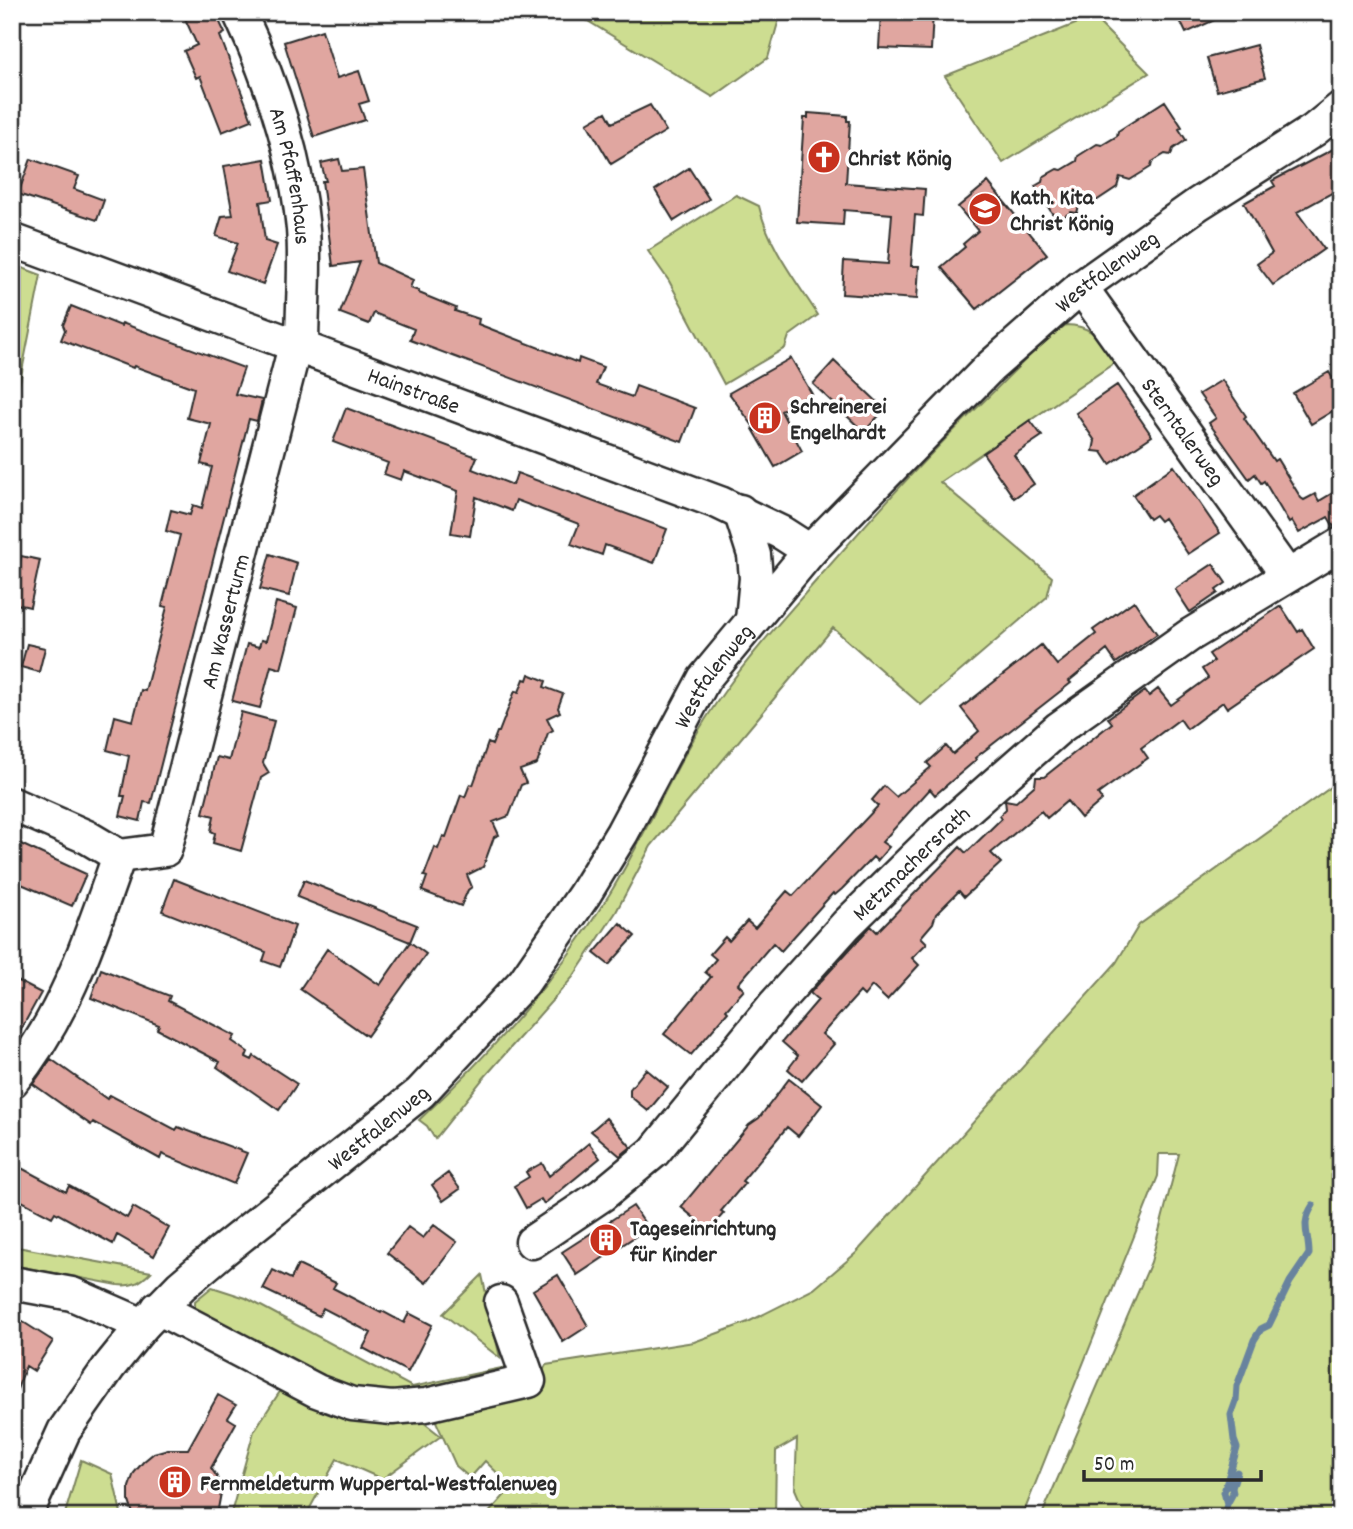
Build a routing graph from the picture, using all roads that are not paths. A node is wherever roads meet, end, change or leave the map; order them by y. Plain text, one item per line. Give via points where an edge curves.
1 (239, 12) edge
2 (1341, 108) edge
3 (12, 240) edge
4 (1081, 287) junction
5 (299, 347) junction
6 (740, 511) junction
7 (1341, 544) edge
8 (810, 551) junction
9 (1287, 575) junction
10 (752, 620) junction
11 (12, 804) edge
12 (119, 856) junction
13 (12, 1081) edge
14 (532, 1242) dead end
15 (12, 1283) edge
16 (501, 1302) dead end
17 (150, 1317) junction
18 (25, 1517) edge

1 - 5 street, Am Pfaffenhaus via 290,147 303,230
2 - 4 street, Westfalenweg
3 - 5 street, Hainstraße
4 - 8 street, Westfalenweg via 989,368
4 - 9 street, Sterntalerweg
5 - 6 street, Hainstraße
5 - 12 street, Am Wasserturm via 165,850
6 - 8 street, Hainstraße
6 - 10 street via 757,578
7 - 9 street, Metzmachersrath
8 - 10 street, Westfalenweg
9 - 14 street, Metzmachersrath via 1190,635 1059,728 944,829 846,925 775,1004 654,1152 603,1195
10 - 17 street, Westfalenweg via 704,679 622,834 524,982 419,1093 220,1252
11 - 12 street via 86,836
12 - 13 street via 78,970 52,1024
15 - 17 street via 72,1294
16 - 17 street via 529,1381 426,1405 392,1408 352,1404 317,1391
17 - 18 street, Westfalenweg via 64,1432

